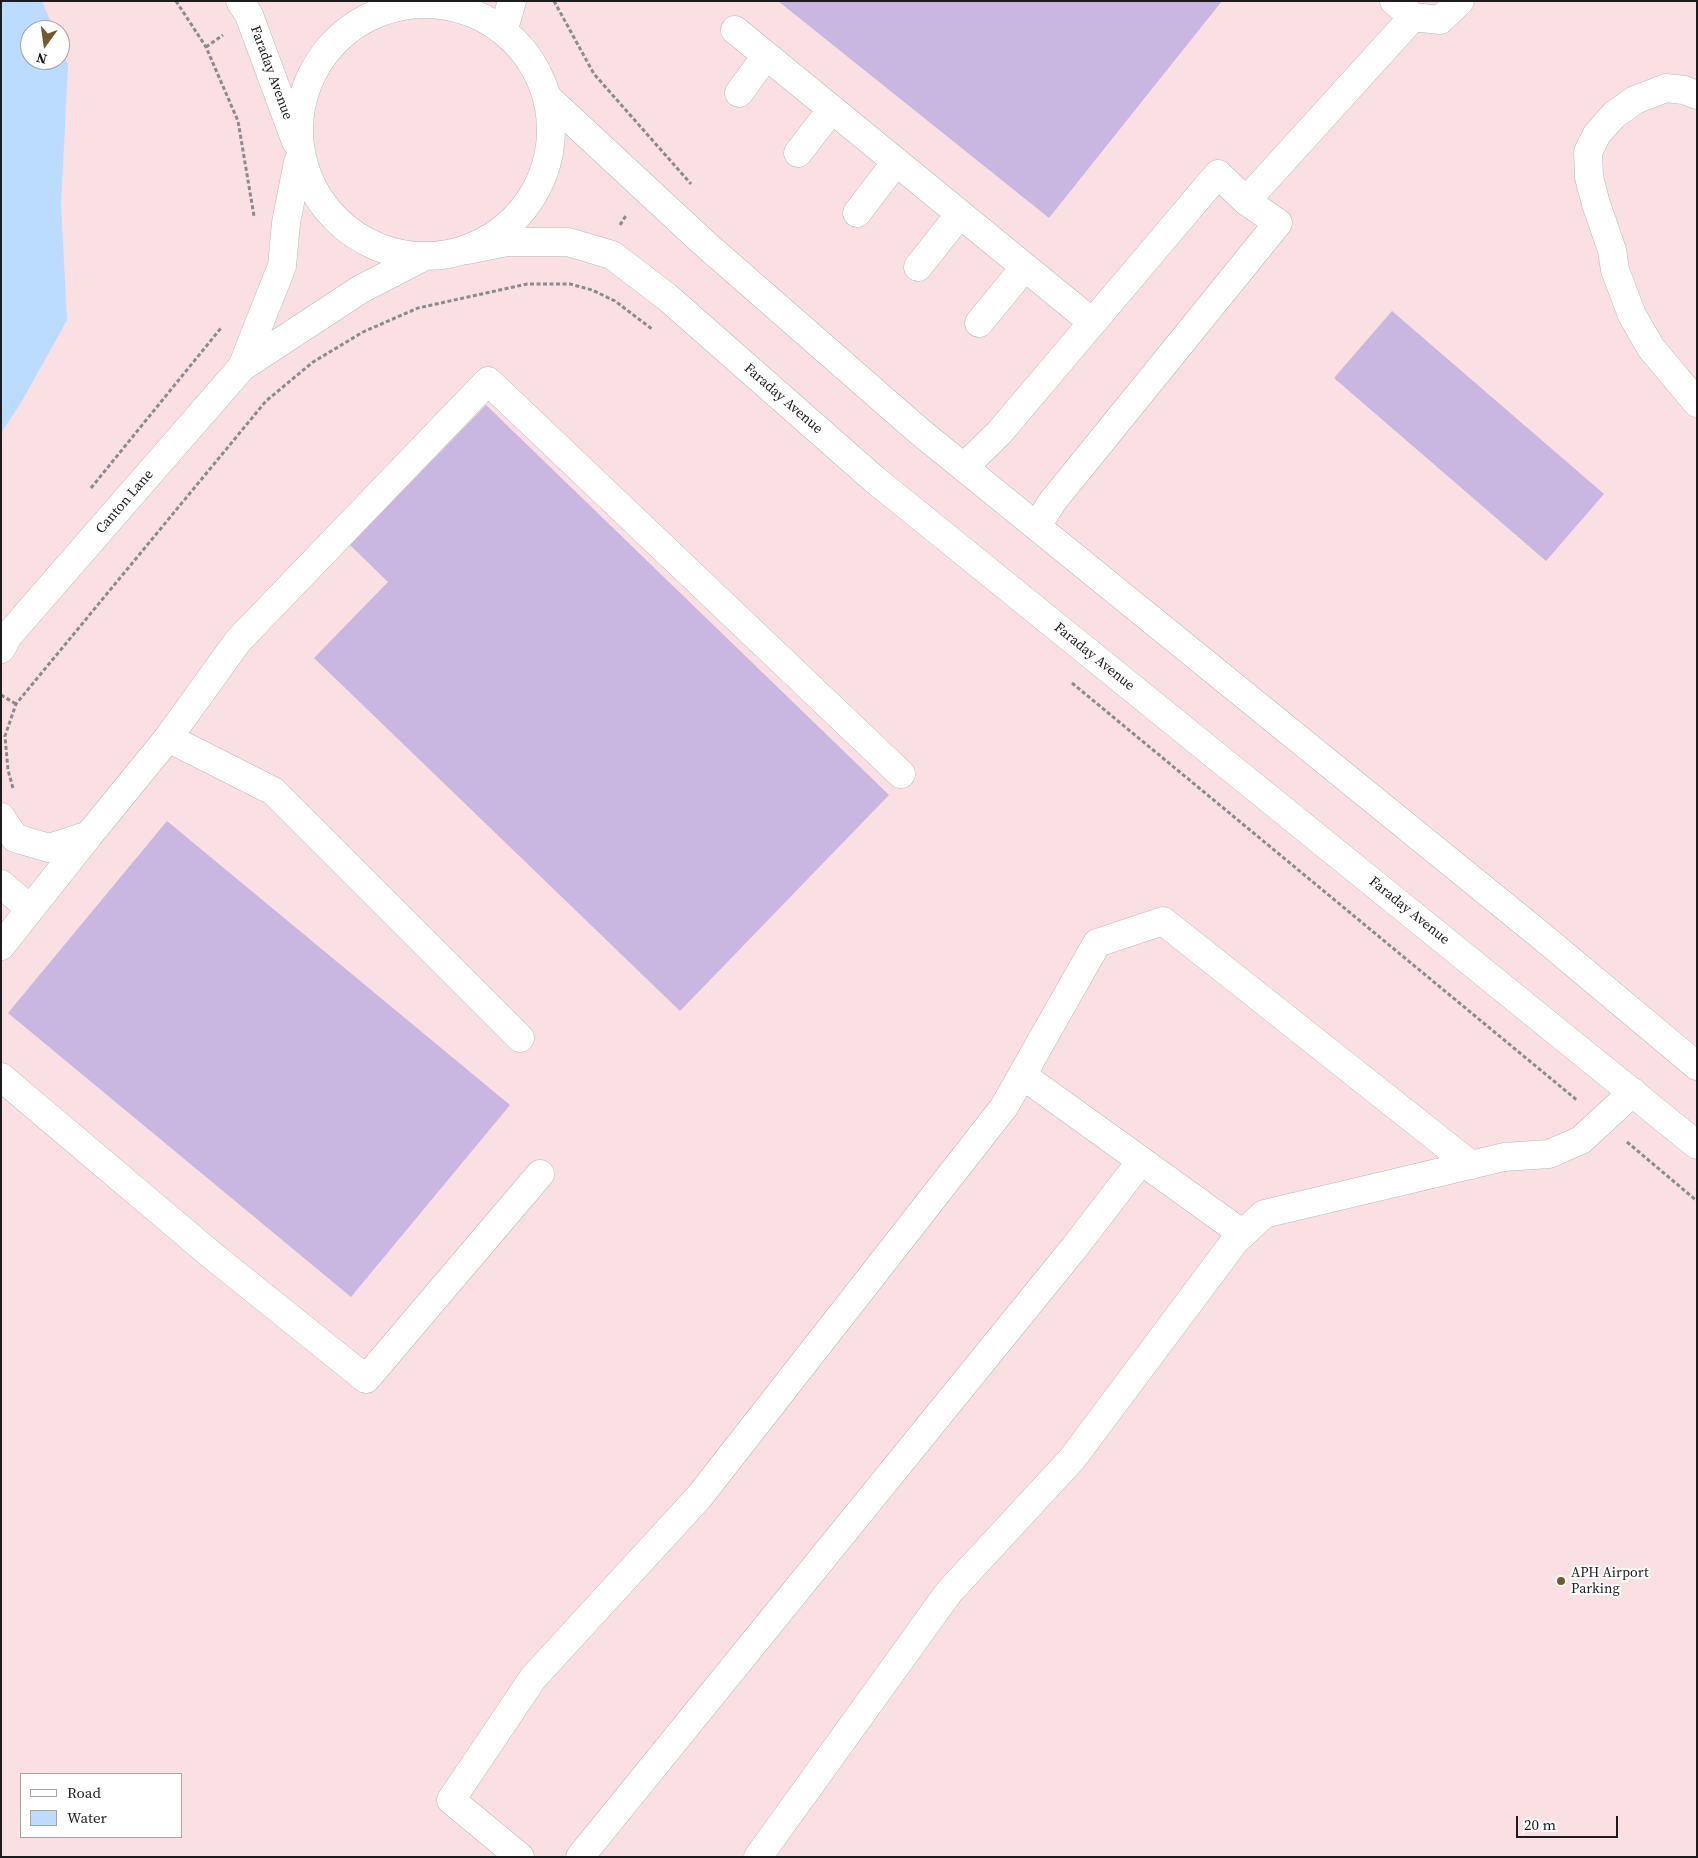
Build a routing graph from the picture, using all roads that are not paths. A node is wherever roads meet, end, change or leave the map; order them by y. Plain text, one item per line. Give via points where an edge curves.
1 (240, 1) edge
2 (512, 1) edge
3 (1460, 1) edge
4 (400, 2) edge
5 (1404, 9) edge
6 (504, 29) junction
7 (734, 30) dead end
8 (766, 56) junction
9 (739, 93) dead end
10 (1697, 95) edge
11 (550, 100) junction
12 (832, 109) junction
13 (798, 153) dead end
14 (298, 154) junction
15 (896, 162) junction
16 (1246, 201) junction
17 (857, 213) dead end
18 (960, 214) junction
19 (467, 250) junction
20 (423, 257) junction
21 (918, 267) dead end
22 (1025, 267) junction
23 (1092, 322) junction
24 (979, 323) dead end
25 (242, 368) junction
26 (1697, 403) edge
27 (964, 467) junction
28 (1036, 526) junction
29 (3, 641) edge
30 (168, 738) junction
31 (901, 774) dead end
32 (1, 817) edge
33 (89, 835) junction
34 (1, 884) edge
35 (30, 908) junction
36 (1, 946) edge
37 (520, 1038) dead end
38 (1697, 1066) edge
39 (1022, 1075) junction
40 (1, 1076) edge
41 (1633, 1092) junction
42 (1697, 1145) edge
43 (1141, 1161) junction
44 (1471, 1165) junction
45 (540, 1174) dead end
46 (1243, 1234) junction
47 (520, 1857) edge
48 (580, 1857) edge
49 (758, 1857) edge

1 - 14 street, Faraday Avenue via 249,15
2 - 6 street
3 - 5 street via 1440,20
4 - 6 street via 450,4
4 - 14 street, Canton Lane via 346,29 306,81
5 - 16 street
6 - 11 street via 533,62
7 - 8 street
8 - 9 street
8 - 12 street
10 - 26 street via 1666,88 1635,100 1614,115 1597,134 1588,152 1589,177 1596,204 1632,315 1651,348
11 - 19 street via 552,145 543,178 509,225
11 - 27 street via 748,282
12 - 13 street
12 - 15 street
14 - 20 street, Faraday Avenue via 318,200 341,226 380,249
14 - 25 street, Canton Lane via 282,266
15 - 17 street
15 - 18 street
16 - 23 street via 1218,174
16 - 28 street via 1278,223
18 - 21 street
18 - 22 street
19 - 20 street, Faraday Avenue
19 - 41 street, Faraday Avenue via 507,242 568,242 612,255 667,297 874,478
20 - 25 street, Canton Lane via 361,289
22 - 23 street
22 - 24 street
23 - 27 street via 999,432
25 - 29 street, Canton Lane
27 - 28 street
28 - 38 street
30 - 31 street via 238,641 488,381
30 - 33 street
30 - 37 street via 273,791
32 - 33 street via 15,838 49,848
33 - 35 street
34 - 35 street
35 - 36 street
39 - 43 street
39 - 44 street via 1097,943 1163,921
39 - 47 street via 1004,1107 699,1497 533,1678 451,1800
40 - 45 street via 214,1257 366,1379
41 - 42 street, Faraday Avenue
41 - 44 street via 1581,1140 1550,1154 1520,1154
43 - 46 street
43 - 48 street
44 - 46 street via 1264,1214
46 - 49 street via 1072,1459 949,1592

